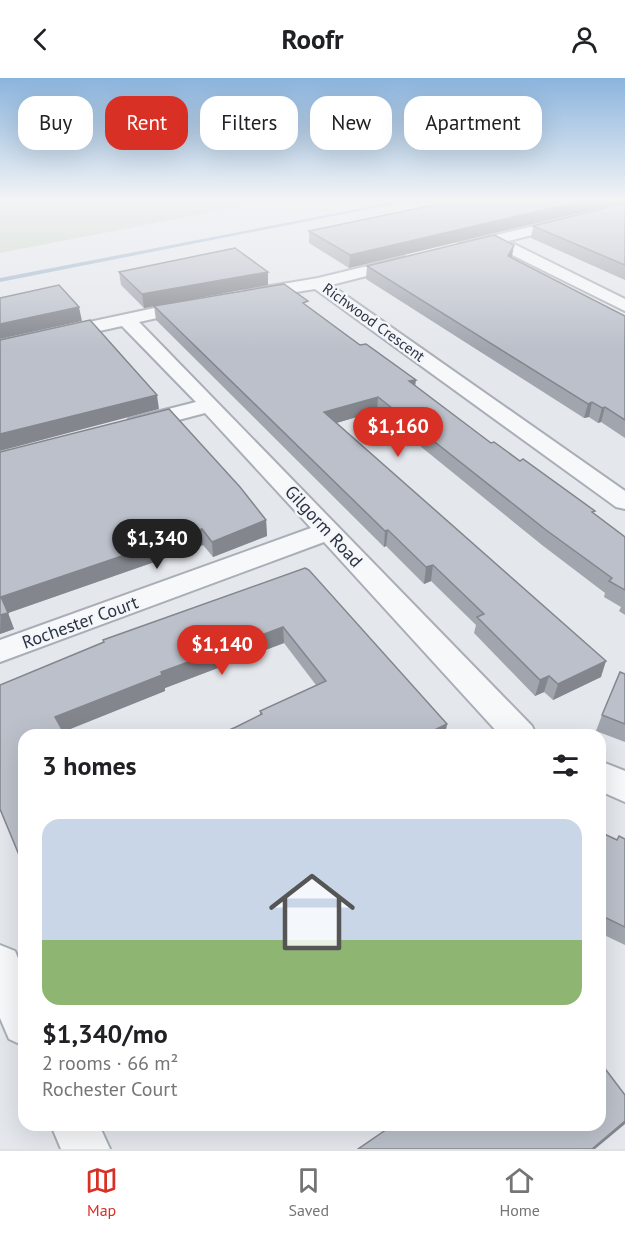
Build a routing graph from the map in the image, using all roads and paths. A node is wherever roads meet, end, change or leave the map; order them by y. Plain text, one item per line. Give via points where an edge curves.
1 (454, 249) edge
2 (512, 249) edge
3 (450, 250) edge
4 (417, 259) edge
5 (318, 283) junction
6 (233, 298) edge
7 (210, 302) edge
8 (625, 306) edge
9 (126, 318) junction
10 (0, 347) edge
11 (210, 405) junction
12 (122, 428) edge
13 (625, 502) edge
14 (329, 531) junction
15 (0, 651) edge
16 (514, 729) edge
17 (606, 778) edge
18 (625, 787) edge
19 (77, 1131) edge
20 (86, 1149) edge

1 - 3 street
2 - 8 street
4 - 5 street, Richwood Crescent
5 - 6 street
5 - 13 street, Richwood Crescent
7 - 9 street
9 - 10 street
9 - 11 street, Gilgorm Road
11 - 12 street
11 - 14 street, Gilgorm Road
14 - 15 street, Rochester Court
14 - 16 street, Gilgorm Road
17 - 18 street
19 - 20 street

